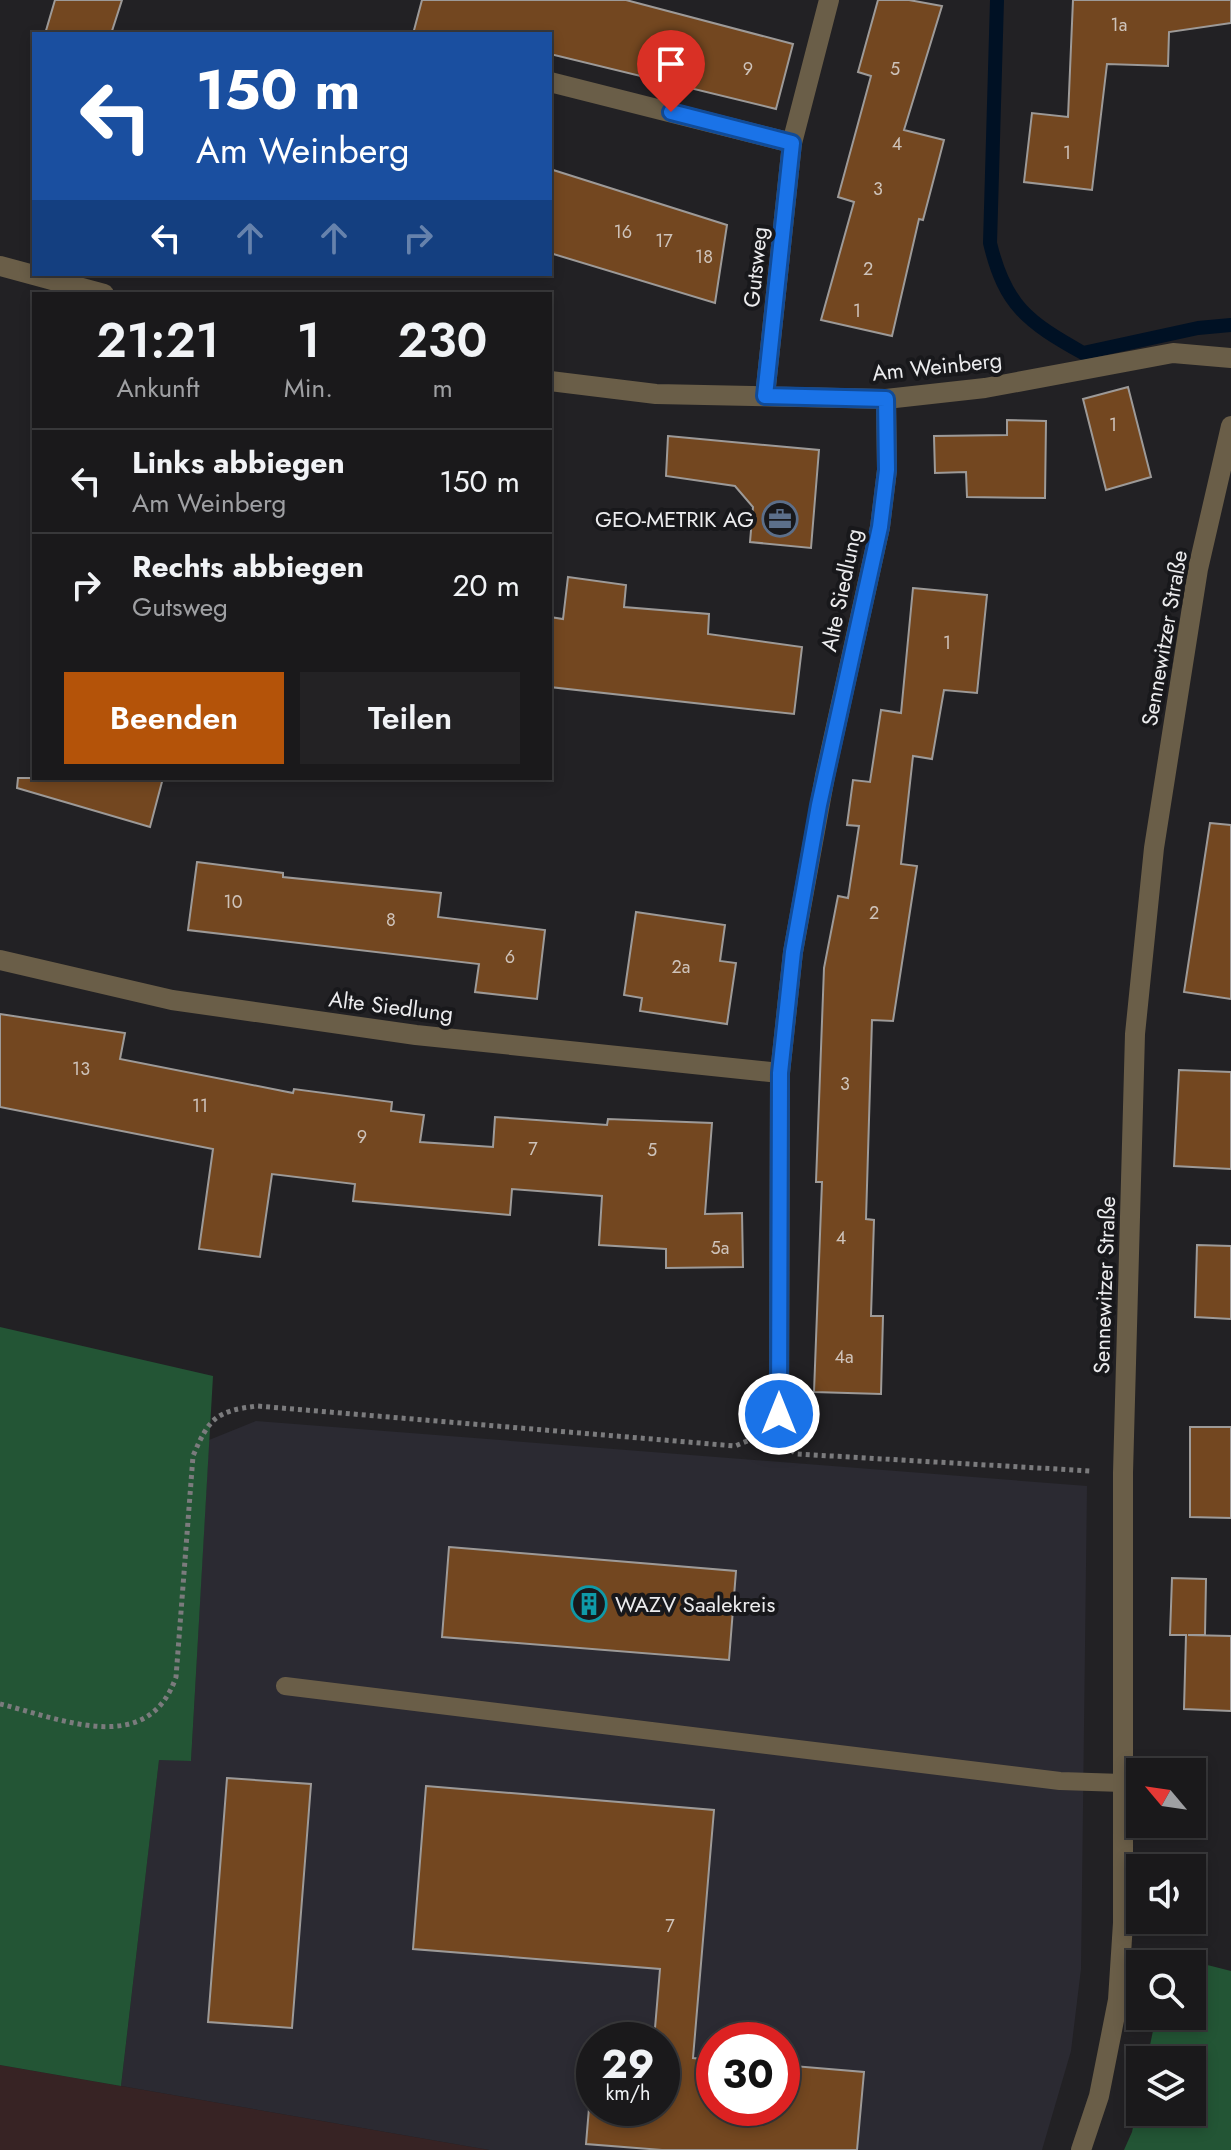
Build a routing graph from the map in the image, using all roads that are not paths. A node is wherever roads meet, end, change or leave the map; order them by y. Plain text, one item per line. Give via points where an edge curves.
1 (829, 0) edge
2 (552, 83) edge
3 (792, 143) junction
4 (0, 266) edge
5 (32, 275) edge
6 (37, 276) edge
7 (97, 292) edge
8 (1231, 358) edge
9 (552, 381) edge
10 (765, 396) junction
11 (886, 399) junction
12 (1231, 426) edge
13 (0, 960) edge
14 (780, 1073) junction
15 (779, 1414) road end
16 (285, 1686) dead end
17 (1123, 1783) junction
18 (1081, 2150) edge

1 - 3 street, Gutsweg
2 - 3 street
3 - 10 street, Gutsweg
4 - 5 street
6 - 7 street
8 - 11 street, Am Weinberg via 1173,353 985,388
9 - 10 street, Am Weinberg via 656,394
10 - 11 street, Am Weinberg
11 - 14 street, Alte Siedlung via 887,470 880,527 822,791 793,952
12 - 17 street, Sennewitzer Straße via 1193,600 1154,848 1136,1018 1123,1473
13 - 14 street, Alte Siedlung via 187,1002 416,1035
14 - 15 street, Alte Siedlung
16 - 17 lane via 1044,1779
17 - 18 street, Sennewitzer Straße via 1118,2000 1099,2096

